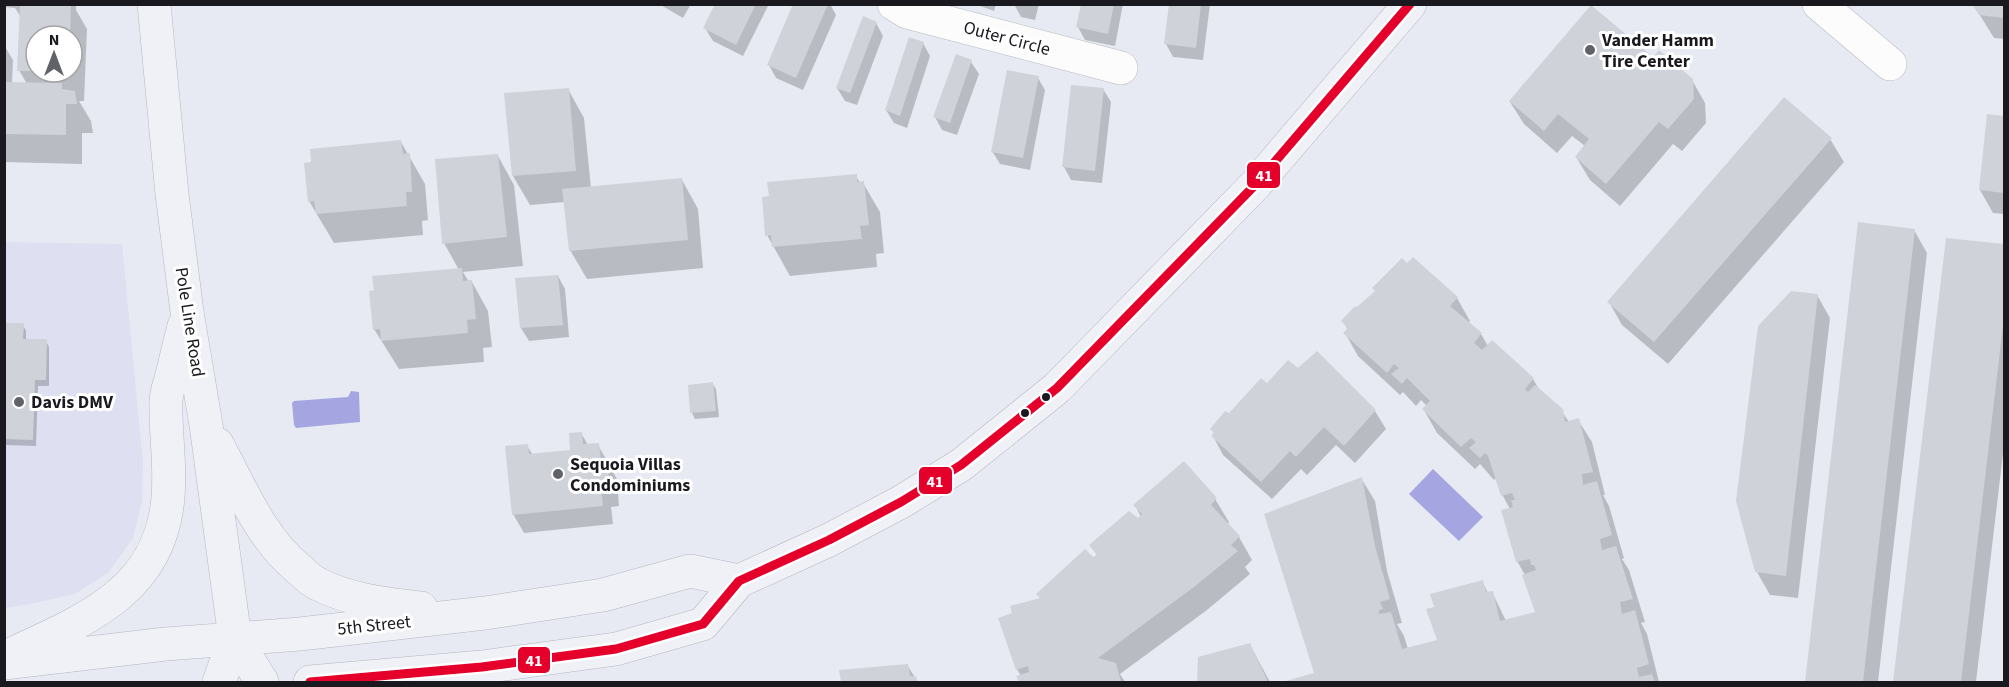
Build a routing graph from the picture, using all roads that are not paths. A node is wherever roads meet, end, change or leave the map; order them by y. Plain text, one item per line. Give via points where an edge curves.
1 (154, 4) edge
2 (894, 4) edge
3 (1410, 4) edge
4 (1819, 4) edge
5 (1890, 64) dead end
6 (1120, 68) dead end
7 (187, 312) junction
8 (206, 425) junction
9 (740, 581) junction
10 (485, 613) junction
11 (235, 638) junction
12 (4, 657) edge
13 (4, 663) edge
14 (482, 667) junction
15 (219, 682) edge
16 (262, 682) edge
17 (310, 682) edge
18 (440, 682) edge

1 - 7 main road, Pole Line Road
2 - 6 street, Outer Circle via 907,12
3 - 9 main road via 1255,185 1057,388 961,465 901,502
4 - 5 street
7 - 8 main road, Pole Line Road
7 - 12 main road via 166,399 168,499 162,531 149,561 137,579 115,598 75,624
8 - 10 main road via 269,540 317,584 385,604
8 - 11 main road, Pole Line Road
9 - 10 main road, 5th Street via 690,571 603,594
9 - 14 main road via 704,624 616,649
10 - 11 main road, 5th Street
11 - 13 main road, 5th Street
11 - 15 main road, Pole Line Road
11 - 16 main road, Pole Line Road
14 - 17 main road
14 - 18 main road

